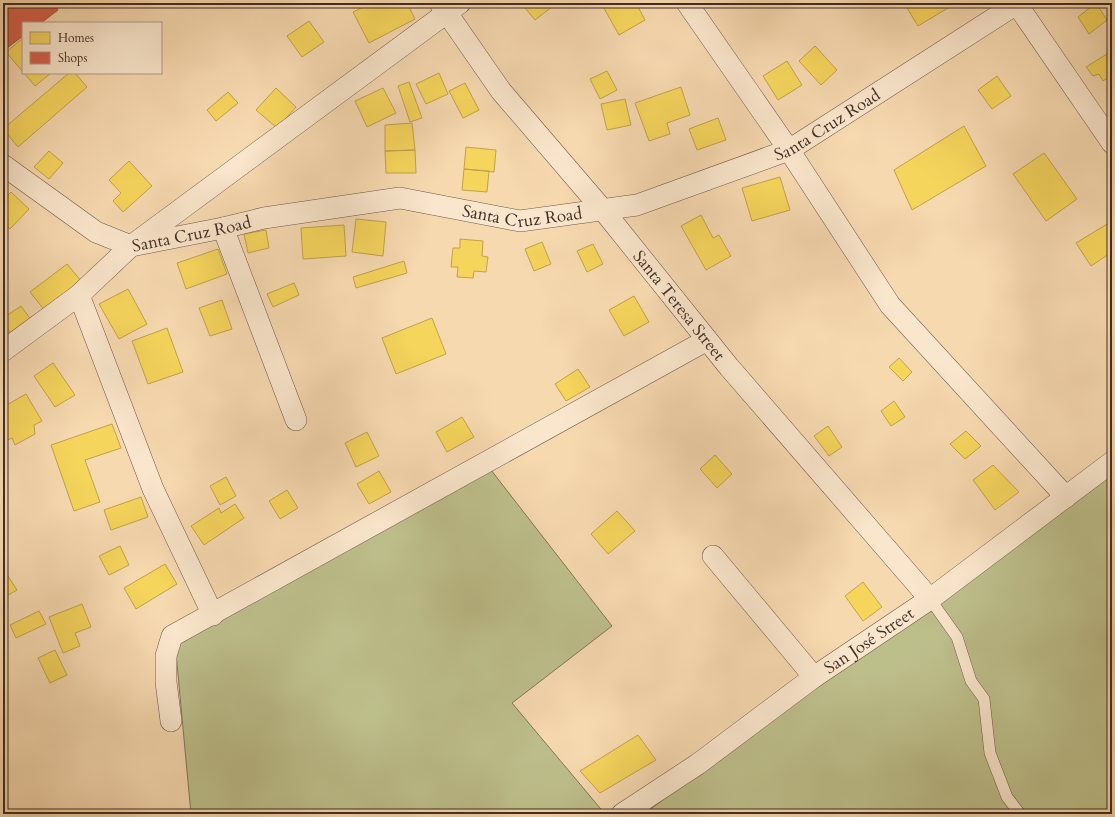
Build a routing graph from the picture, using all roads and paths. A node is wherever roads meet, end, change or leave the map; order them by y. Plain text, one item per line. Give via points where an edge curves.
1 (687, 3) edge
2 (1017, 3) edge
3 (449, 6) edge
4 (1112, 143) edge
5 (789, 150) junction
6 (3, 165) edge
7 (603, 210) junction
8 (223, 228) junction
9 (131, 246) junction
10 (80, 295) junction
11 (707, 340) junction
12 (3, 351) edge
13 (296, 420) dead end
14 (1112, 462) edge
15 (1066, 497) junction
16 (713, 556) dead end
17 (930, 599) junction
18 (213, 614) junction
19 (814, 677) junction
20 (171, 721) dead end
21 (622, 814) edge
22 (1020, 814) edge

1 - 5 street
2 - 4 street
2 - 5 street, Santa Cruz Road
3 - 7 street, Santa Teresa Street via 501,91
3 - 9 street
5 - 7 street, Santa Cruz Road via 637,205
5 - 15 street via 890,305
6 - 9 street, Santa Cruz Road via 96,232
7 - 8 street, Santa Cruz Road via 520,221 400,198 264,218
7 - 11 street, Santa Teresa Street
8 - 9 street, Santa Cruz Road
8 - 13 street
9 - 10 street
10 - 12 street
10 - 18 street via 153,489
11 - 17 street, Santa Teresa Street
11 - 18 street
14 - 15 street, San José Street
15 - 17 street, San José Street
16 - 19 street
17 - 19 street, San José Street
17 - 22 lane via 957,637 971,681 984,700 990,753 1007,797
18 - 20 street via 172,636 166,656
19 - 21 street, San José Street via 698,764

